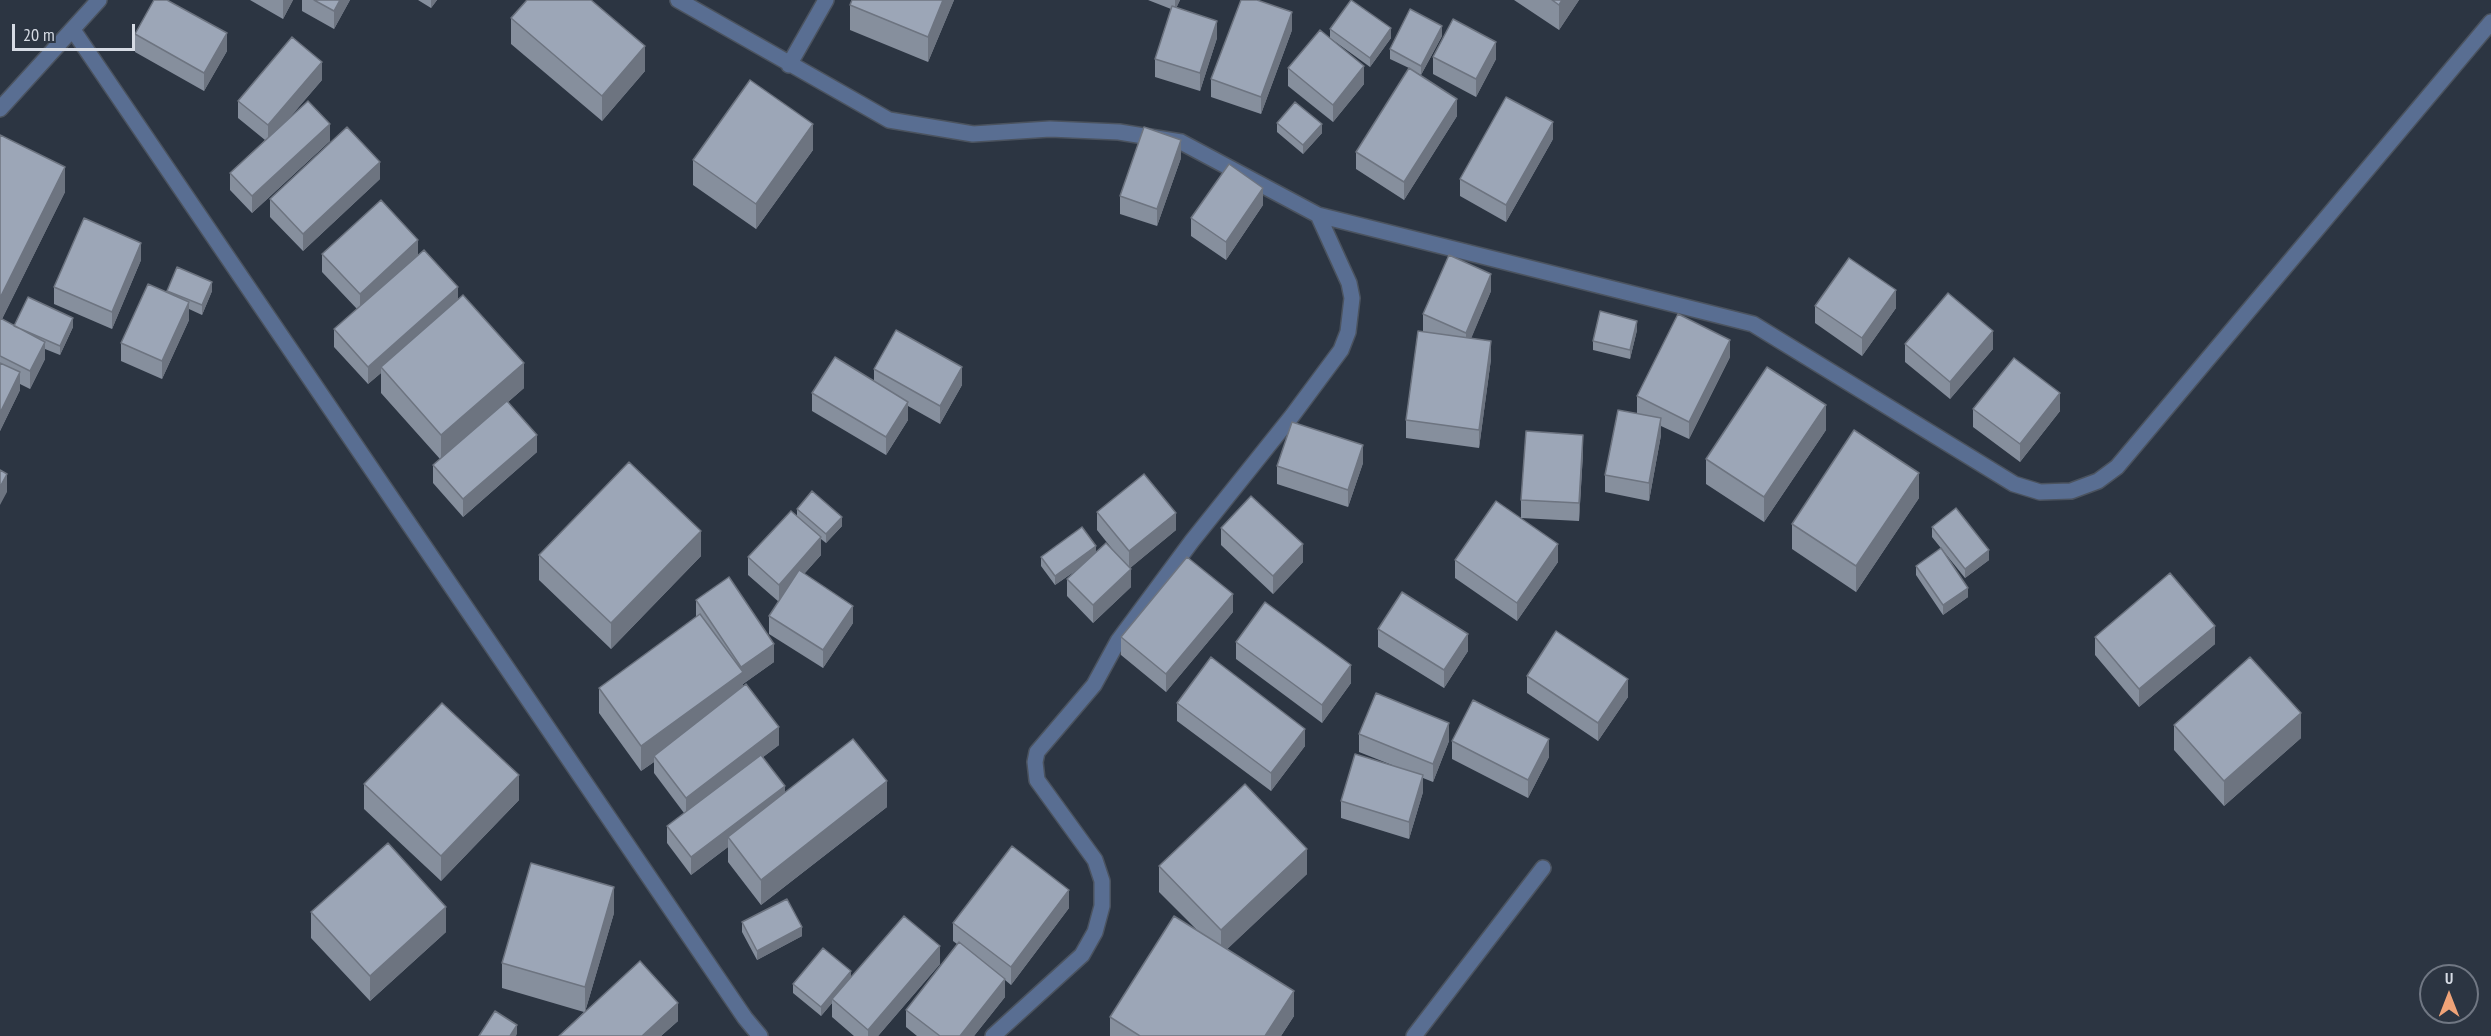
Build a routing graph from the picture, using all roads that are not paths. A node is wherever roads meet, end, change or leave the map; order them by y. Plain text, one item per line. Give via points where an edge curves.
1 (99, 0) edge
2 (678, 0) edge
3 (826, 0) edge
4 (2491, 22) edge
5 (73, 30) junction
6 (789, 65) junction
7 (0, 109) edge
8 (1318, 215) junction
9 (1543, 868) dead end
10 (760, 1036) edge
11 (993, 1036) edge
12 (1414, 1036) edge

1 - 5 street
2 - 6 street
3 - 6 street
4 - 8 street via 2117,467 2098,481 2071,491 2040,492 2014,484 1753,324
5 - 7 street
5 - 10 street
6 - 8 street via 889,120 973,134 1050,129 1119,132 1181,142
8 - 11 street via 1352,298 1348,332 1341,350 1118,641 1094,685 1037,752 1037,780 1095,860 1102,881 1102,906 1095,932 1082,955
9 - 12 street

